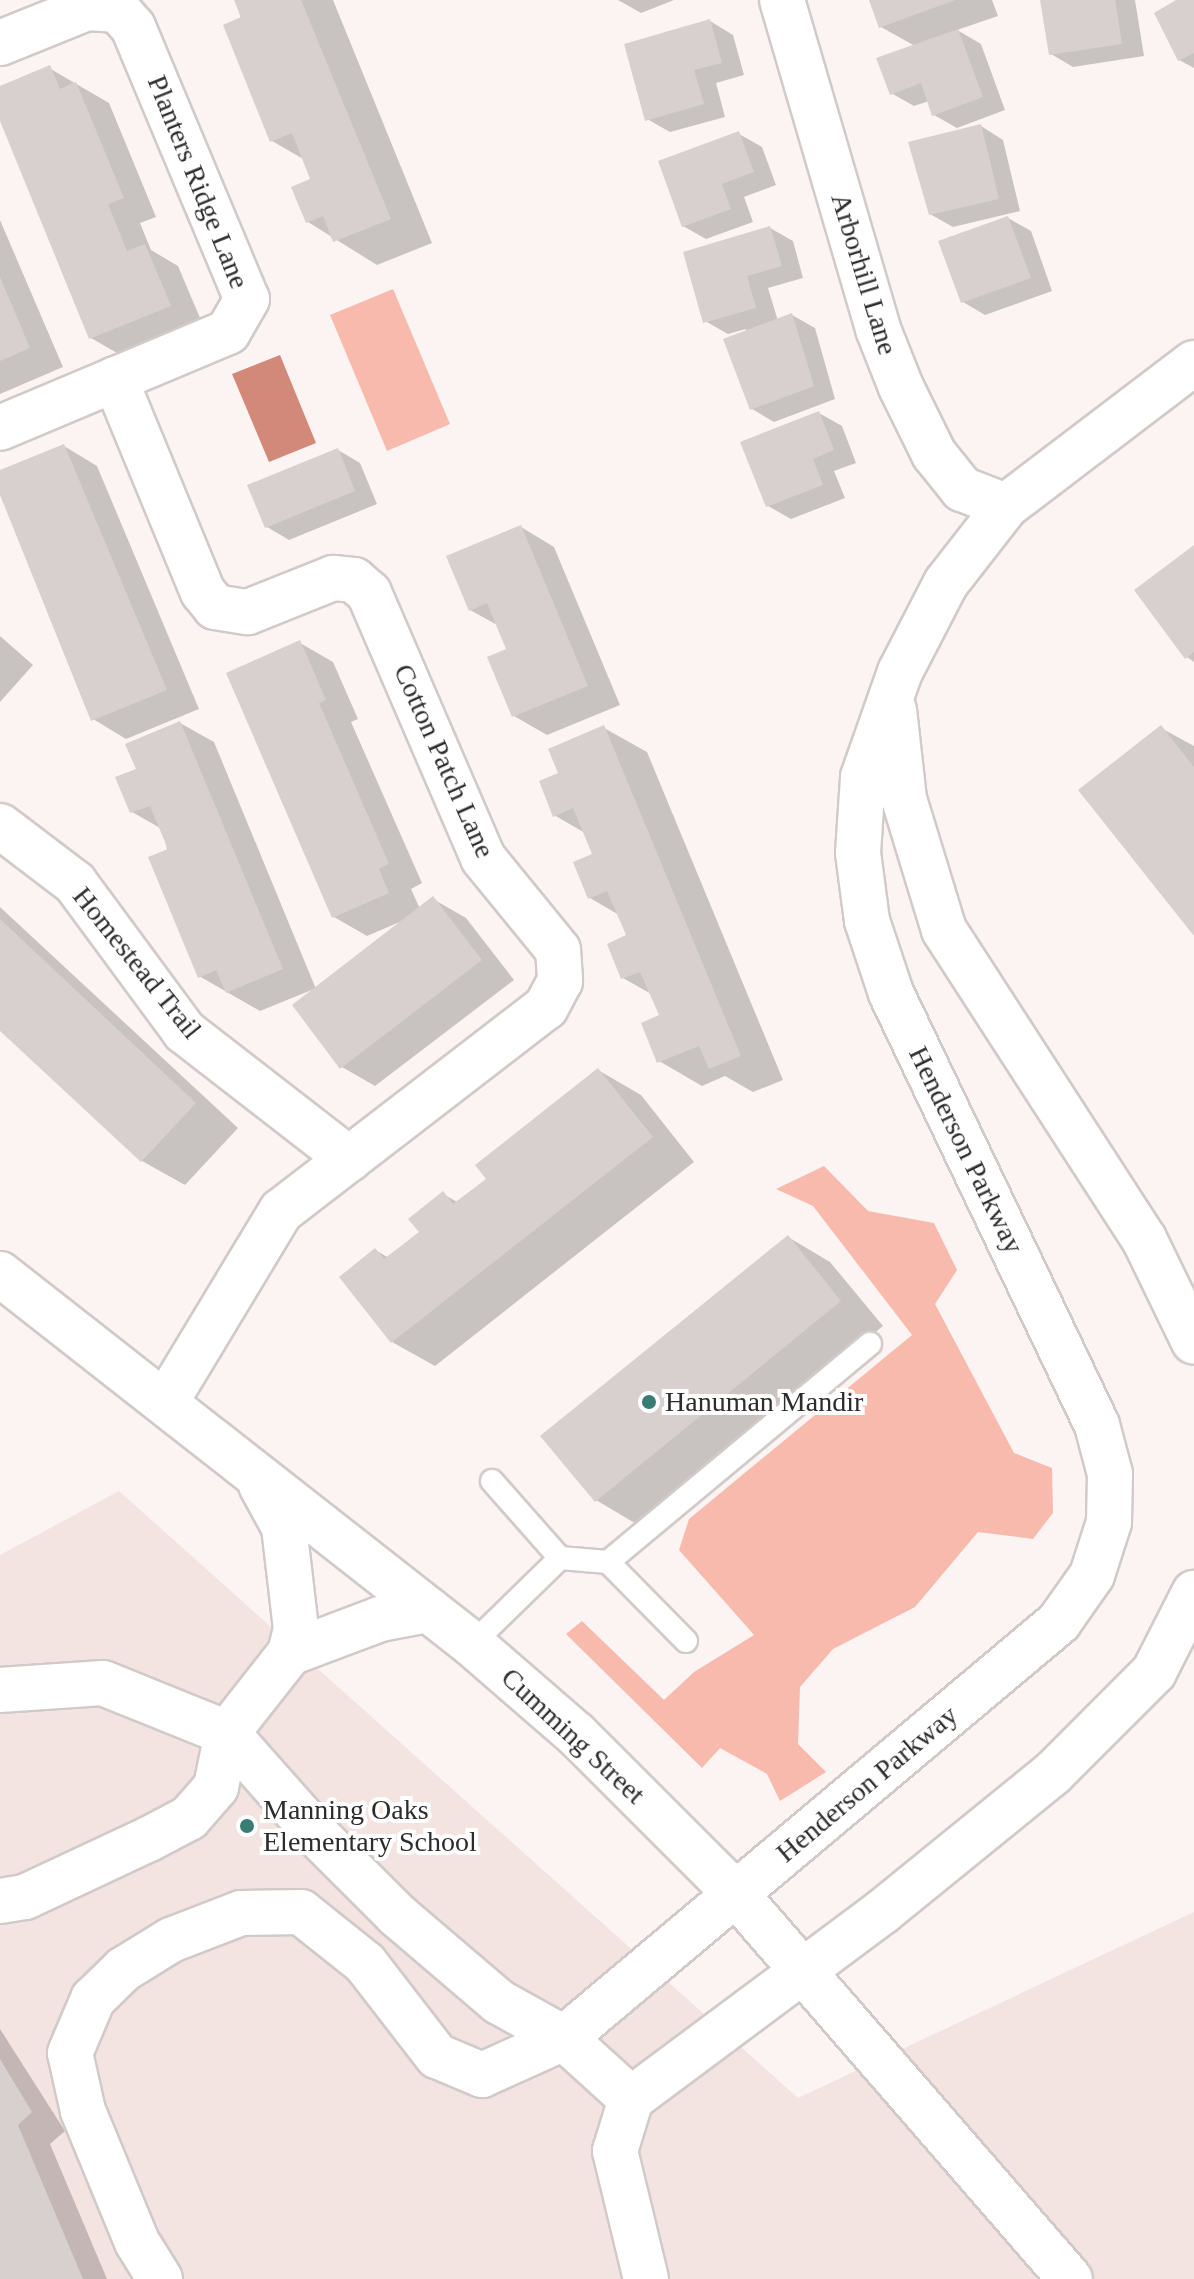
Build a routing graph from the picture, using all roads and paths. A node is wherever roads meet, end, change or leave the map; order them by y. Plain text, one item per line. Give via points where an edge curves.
1 (782, 0) edge
2 (0, 43) edge
3 (1194, 363) edge
4 (115, 379) junction
5 (0, 428) edge
6 (1006, 506) junction
7 (900, 672) junction
8 (0, 826) edge
9 (349, 1159) junction
10 (0, 1274) edge
11 (1194, 1342) edge
12 (870, 1344) dead end
13 (166, 1402) junction
14 (254, 1473) junction
15 (492, 1481) dead end
16 (560, 1558) junction
17 (608, 1562) junction
18 (1194, 1593) edge
19 (428, 1610) junction
20 (686, 1641) dead end
21 (472, 1644) junction
22 (290, 1653) junction
23 (0, 1690) edge
24 (227, 1733) junction
25 (735, 1893) junction
26 (0, 1901) edge
27 (803, 1971) junction
28 (564, 2038) junction
29 (631, 2099) junction
30 (160, 2279) edge
31 (646, 2279) edge
32 (1070, 2279) edge

1 - 6 street, Arborhill Lane via 878,329 901,387 934,454 962,489
2 - 4 street, Planters Ridge Lane via 87,8 118,10 133,27 245,284 247,299 228,332
3 - 6 street, Henderson Parkway
4 - 5 street, Planters Ridge Lane
4 - 9 street, Cotton Patch Lane via 203,592 215,607 248,612 333,578 354,580 369,593 483,858 558,950 560,981 546,1007
6 - 7 street, Henderson Parkway via 946,583
7 - 11 street via 893,721 904,799 944,930 1144,1239
7 - 25 street, Henderson Parkway via 863,777 858,853 867,921 891,993 1097,1425 1110,1474 1109,1522 1092,1575 1059,1622
8 - 9 street, Homestead Trail via 75,883 184,1031
9 - 13 street, Cotton Patch Lane via 281,1211
10 - 13 street, Cumming Street
12 - 17 lane
13 - 14 street, Cumming Street
14 - 19 street, Cumming Street
14 - 22 street via 284,1527 296,1629
15 - 16 lane
16 - 17 lane
16 - 21 lane
17 - 20 lane
18 - 27 street via 1154,1672 1053,1773
19 - 21 street, Cumming Street
19 - 22 street via 380,1619
21 - 25 street, Cumming Street via 576,1734
22 - 24 street
23 - 24 street via 103,1683
24 - 26 street via 216,1787 189,1818 25,1897
24 - 28 street via 397,1915 499,2002
25 - 27 street, Cumming Street
25 - 28 street, Henderson Parkway
27 - 29 street
27 - 32 street, Cumming Street
28 - 29 street
28 - 30 street, Henderson Parkway via 482,2075 437,2056 365,1963 301,1912 241,1913 171,1940 124,1969 93,1999 70,2053 83,2111 137,2242
29 - 31 street via 615,2151

